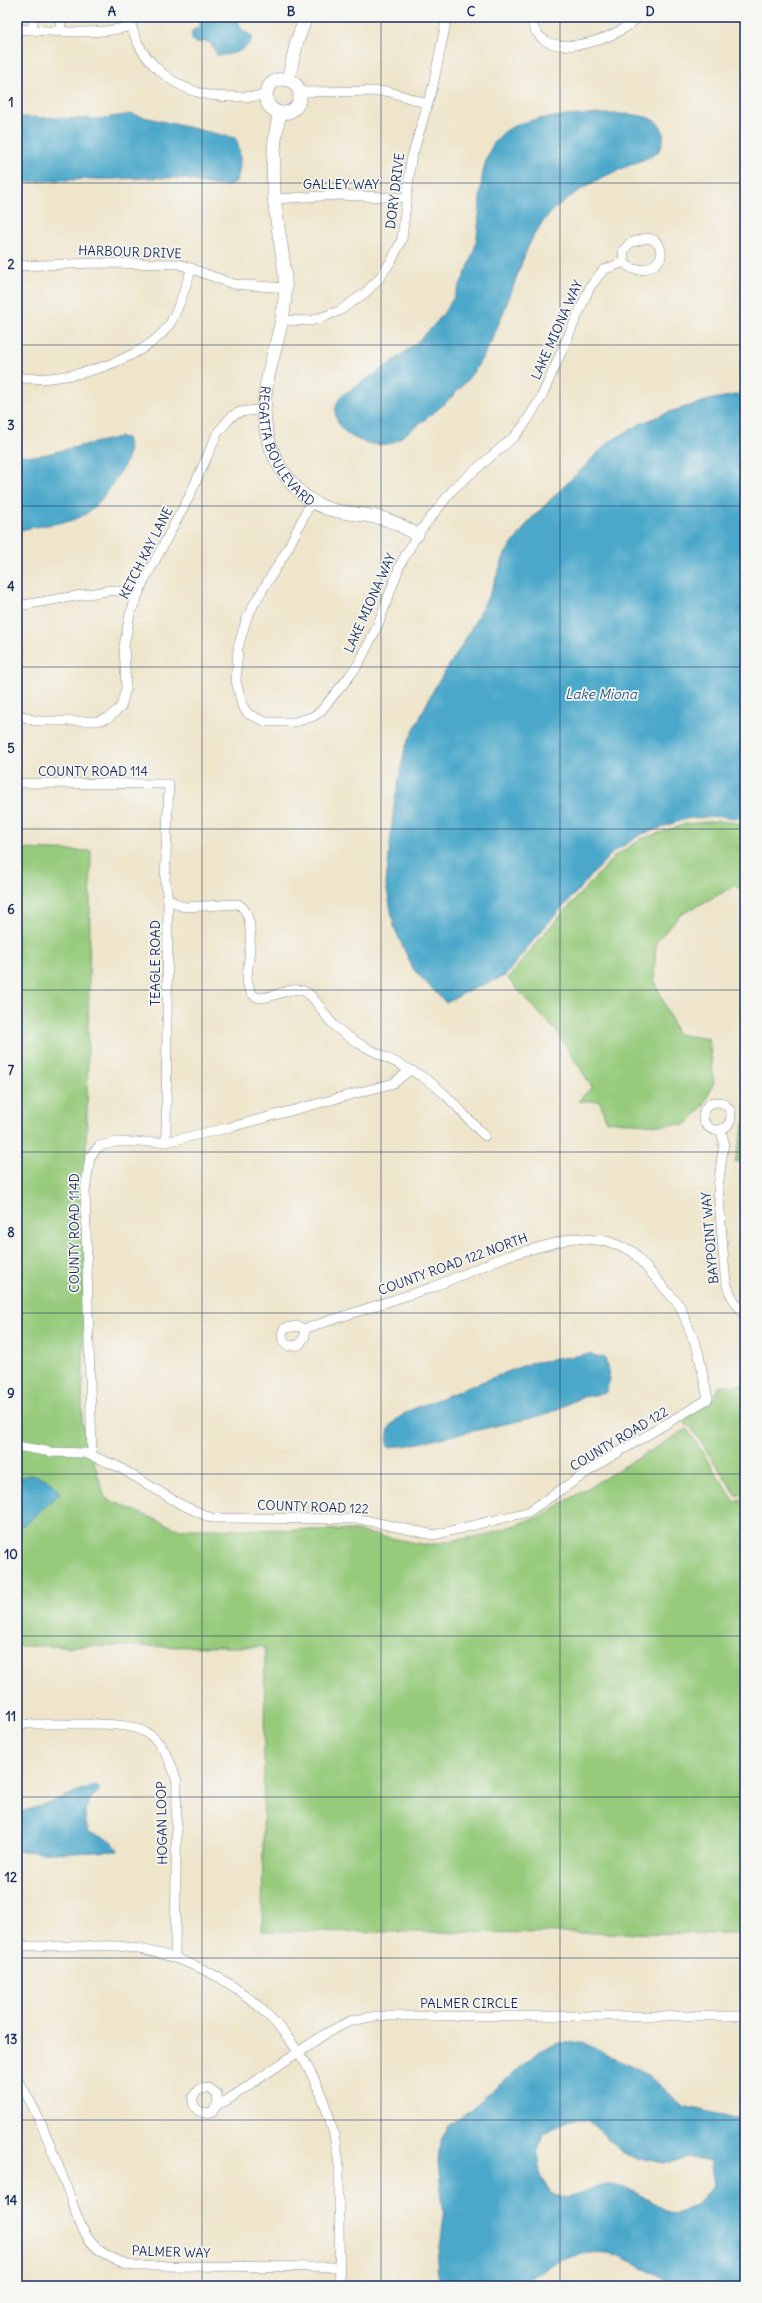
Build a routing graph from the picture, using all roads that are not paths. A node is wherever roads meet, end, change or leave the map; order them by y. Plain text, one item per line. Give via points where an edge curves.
1 (33, 17) edge
2 (60, 17) edge
3 (306, 17) edge
4 (447, 17) edge
5 (530, 17) edge
6 (637, 17) edge
7 (131, 22) edge
8 (17, 29) edge
9 (33, 30) junction
10 (61, 30) junction
11 (288, 80) junction
12 (300, 92) junction
13 (266, 96) junction
14 (428, 104) junction
15 (280, 113) junction
16 (406, 198) junction
17 (276, 199) junction
18 (624, 262) junction
19 (17, 266) edge
20 (192, 268) junction
21 (286, 288) junction
22 (281, 320) junction
23 (17, 377) edge
24 (264, 409) junction
25 (312, 500) junction
26 (417, 535) junction
27 (135, 599) junction
28 (17, 606) edge
29 (17, 714) edge
30 (17, 783) edge
31 (169, 784) joint
32 (168, 899) junction
33 (410, 1070) junction
34 (721, 1130) dead end
35 (485, 1136) dead end
36 (166, 1142) junction
37 (745, 1315) edge
38 (304, 1329) dead end
39 (708, 1400) joint
40 (17, 1446) edge
41 (92, 1456) junction
42 (17, 1724) edge
43 (17, 1946) edge
44 (175, 1958) junction
45 (745, 2016) edge
46 (299, 2052) junction
47 (17, 2079) edge
48 (218, 2104) dead end
49 (340, 2267) junction
50 (340, 2286) edge

1 - 9 street
2 - 10 street
3 - 11 street via 297,40
4 - 14 street, DORY DRIVE
5 - 6 street via 543,40 560,46 602,38 629,25
7 - 10 street via 106,30
7 - 13 street via 137,42 149,61 164,76 180,86 205,94
8 - 9 street
9 - 10 street
11 - 12 street via 295,84
11 - 13 street via 273,82
12 - 14 street via 387,91
12 - 15 street via 295,108
13 - 15 street via 272,108
14 - 16 street, DORY DRIVE via 415,142
15 - 17 street, REGATTA BOULEVARD via 274,142
16 - 17 street, GALLEY WAY via 338,195
16 - 22 street, DORY DRIVE via 402,239 378,280 352,303 325,317 298,322
17 - 21 street, REGATTA BOULEVARD via 286,268
18 - 18 street via 627,267 638,270 654,265 661,257 660,246 657,241 646,238 630,243 623,251
18 - 26 street, LAKE MIONA WAY via 603,270 590,287 541,398 524,425 515,436 454,488
19 - 20 street, HARBOUR DRIVE via 52,263 166,263
20 - 21 street, HARBOUR DRIVE via 232,284
20 - 23 street via 169,324 155,340 142,349 118,360 74,374 37,379
21 - 22 street, REGATTA BOULEVARD
22 - 24 street, REGATTA BOULEVARD
24 - 25 street, REGATTA BOULEVARD via 268,441 277,461 295,487
24 - 27 street, KETCH KAY LANE via 240,412 232,416 218,432 189,497
25 - 26 street, REGATTA BOULEVARD via 328,510 343,514 383,518
25 - 26 street, LAKE MIONA WAY via 287,550 254,604 241,633 236,665 238,693 248,714 266,722 303,721 320,712 335,695 359,663 400,565
27 - 28 street via 127,593 112,590
27 - 29 street, KETCH KAY LANE via 126,631 125,698 115,714 98,721 35,721
30 - 31 street, COUNTY ROAD 114
31 - 32 street, TEAGLE ROAD via 165,880
32 - 33 street via 188,907 238,904 246,910 250,920 247,979 252,994 263,998 288,990 301,989 309,994 325,1016 342,1032
32 - 36 street, TEAGLE ROAD
33 - 35 street via 430,1082
33 - 36 street, COUNTY ROAD 114D via 394,1083
34 - 37 street, BAYPOINT WAY via 724,1142 718,1187 726,1286
36 - 41 street, COUNTY ROAD 114D via 105,1144 92,1152 87,1167 85,1192
38 - 39 street, COUNTY ROAD 122 NORTH via 433,1288 507,1256 573,1238 607,1241 632,1250 680,1306 698,1351
39 - 41 street, COUNTY ROAD 122 via 602,1462 528,1512 434,1535 360,1519 211,1518 180,1504 117,1466
40 - 41 street, COUNTY ROAD 122
42 - 44 street, HOGAN LOOP via 122,1724 143,1731 158,1743 171,1761 177,1782
43 - 44 street via 125,1946
44 - 46 street via 226,1980 265,2010
45 - 46 street, PALMER CIRCLE via 376,2016 350,2021
46 - 48 street, PALMER CIRCLE
46 - 49 street via 316,2079 326,2104 338,2157
47 - 49 street, PALMER WAY via 39,2115 88,2238 103,2253 118,2262 134,2266
49 - 50 street

